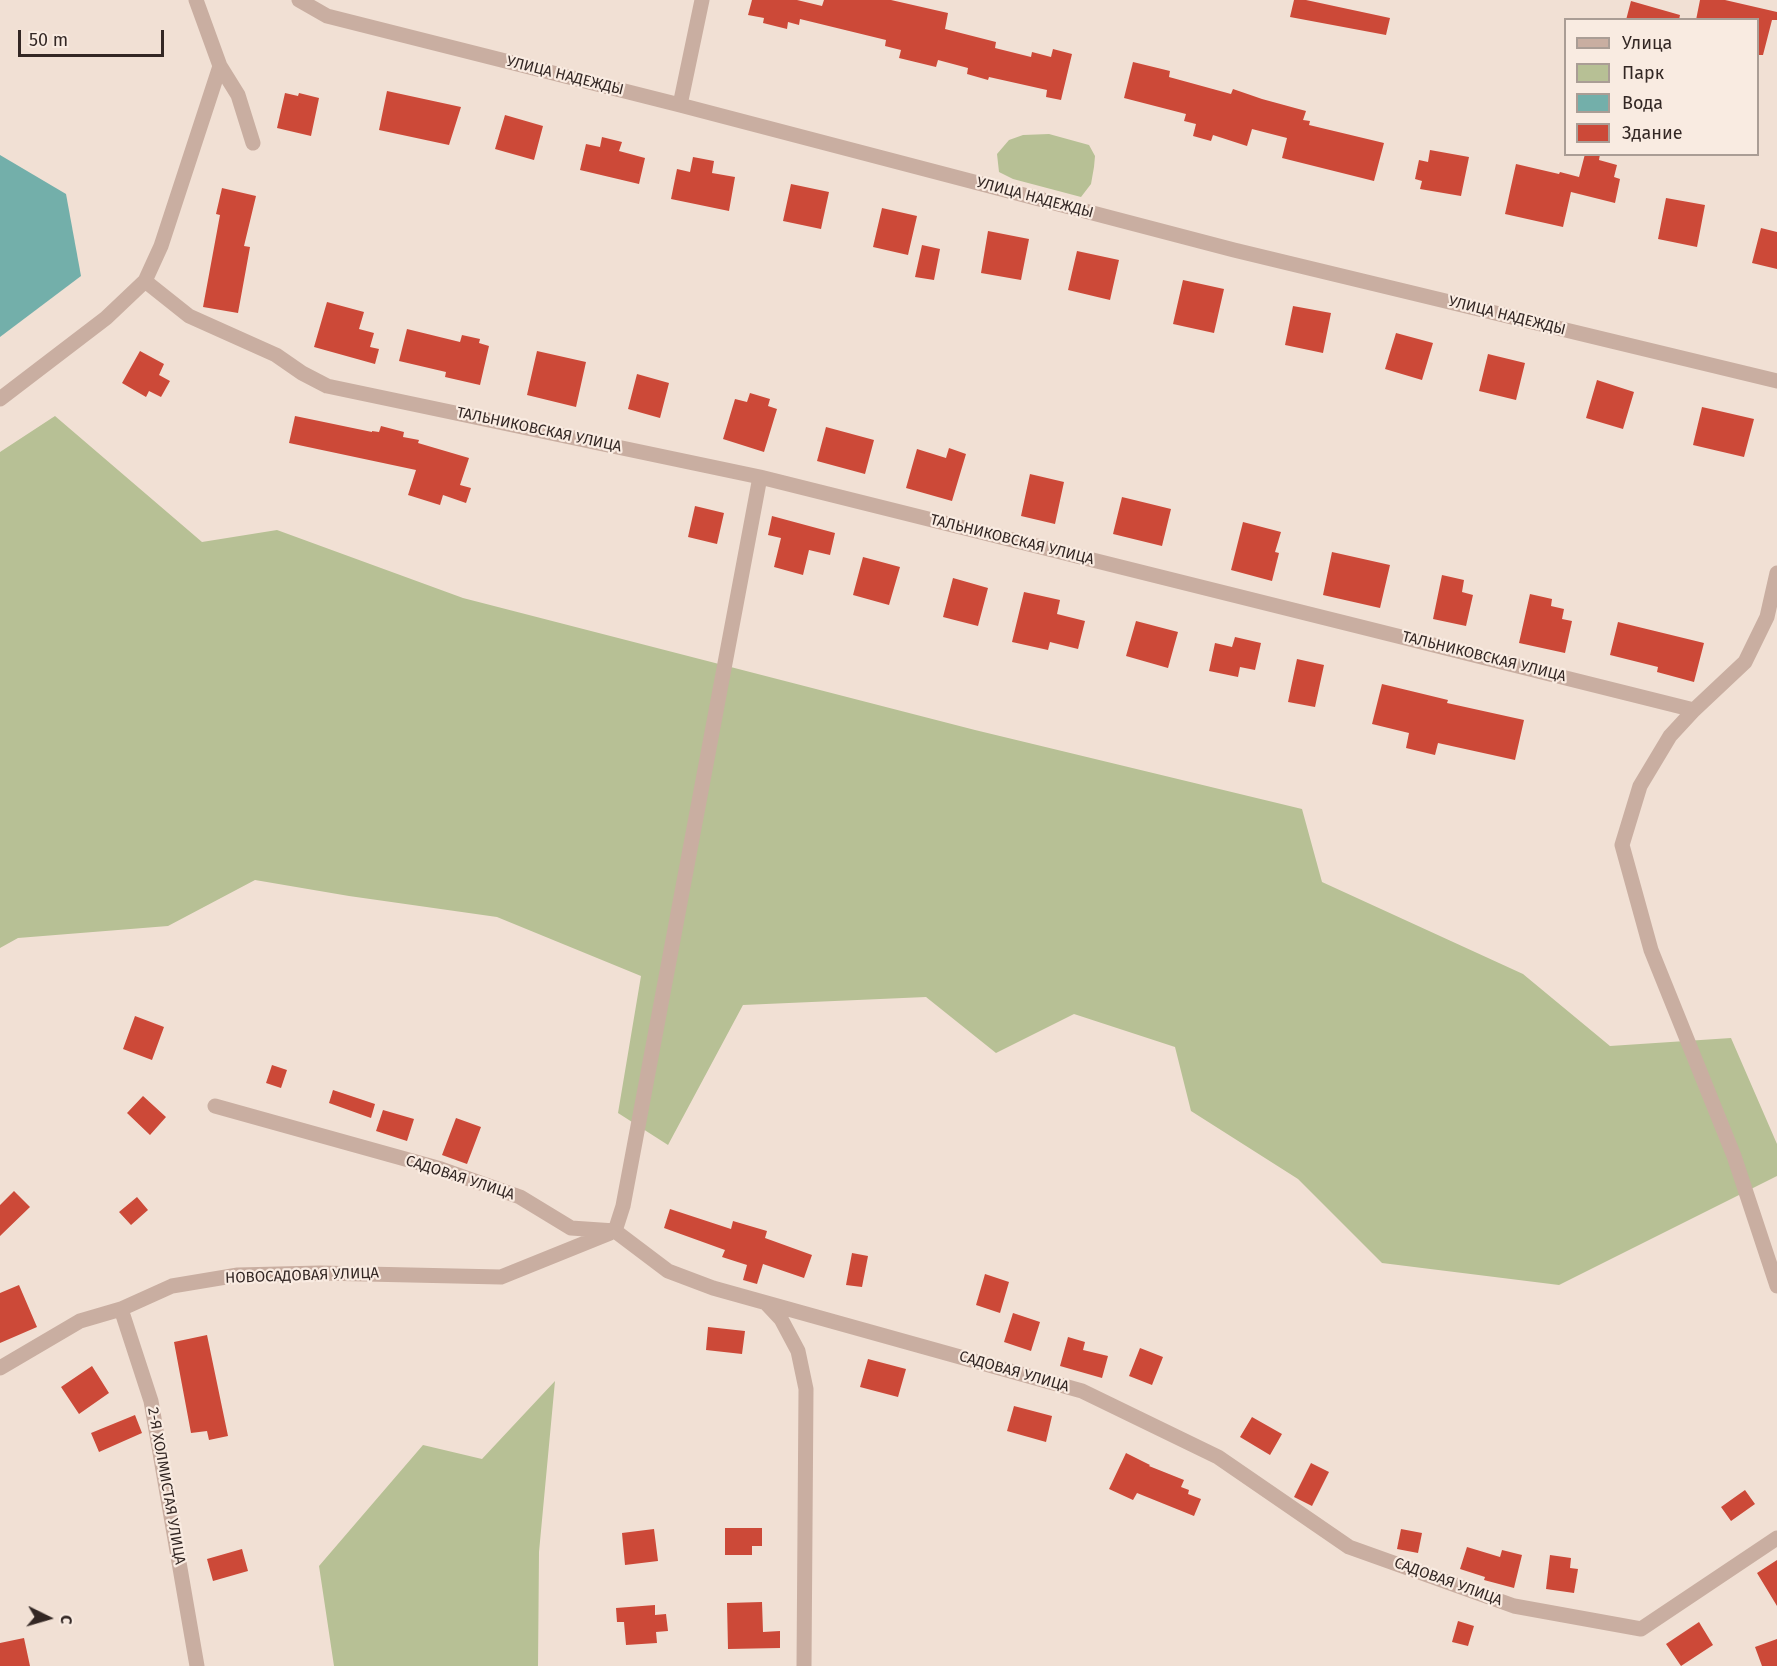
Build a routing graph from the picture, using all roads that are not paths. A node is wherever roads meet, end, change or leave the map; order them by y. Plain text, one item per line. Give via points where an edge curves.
1 (196, 0) edge
2 (299, 0) edge
3 (702, 0) edge
4 (220, 66) junction
5 (680, 105) junction
6 (253, 144) dead end
7 (145, 281) junction
8 (1777, 381) edge
9 (0, 399) edge
10 (760, 477) junction
11 (1777, 573) edge
12 (1694, 710) junction
13 (215, 1106) dead end
14 (615, 1231) junction
15 (1777, 1286) edge
16 (766, 1303) junction
17 (121, 1309) junction
18 (0, 1368) edge
19 (1777, 1538) edge
20 (197, 1666) edge
21 (804, 1666) edge

1 - 4 street
2 - 5 street, УЛИЦА НАДЕЖДЫ via 327,16
3 - 5 street
4 - 6 street via 238,95
4 - 7 street via 161,246
5 - 8 street, УЛИЦА НАДЕЖДЫ via 1234,250
7 - 9 street via 106,318
7 - 10 street, ТАЛЬНИКОВСКАЯ УЛИЦА via 189,316 276,355 327,386
10 - 12 street, ТАЛЬНИКОВСКАЯ УЛИЦА
10 - 14 street via 630,1171
11 - 12 street via 1767,617 1745,662
12 - 15 street via 1670,735 1640,786 1622,845 1651,950 1734,1156
13 - 14 street, САДОВАЯ УЛИЦА via 451,1173 520,1197 571,1228
14 - 16 street, САДОВАЯ УЛИЦА via 668,1271
14 - 17 street, НОВОСАДОВАЯ УЛИЦА via 501,1276 238,1275 172,1286
16 - 19 street, САДОВАЯ УЛИЦА via 1082,1391 1218,1457 1349,1546 1514,1606 1641,1629
16 - 21 street via 781,1319 798,1352 806,1389
17 - 18 street, НОВОСАДОВАЯ УЛИЦА via 80,1321
17 - 20 street, 2-Я ХОЛМИСТАЯ УЛИЦА via 151,1401

